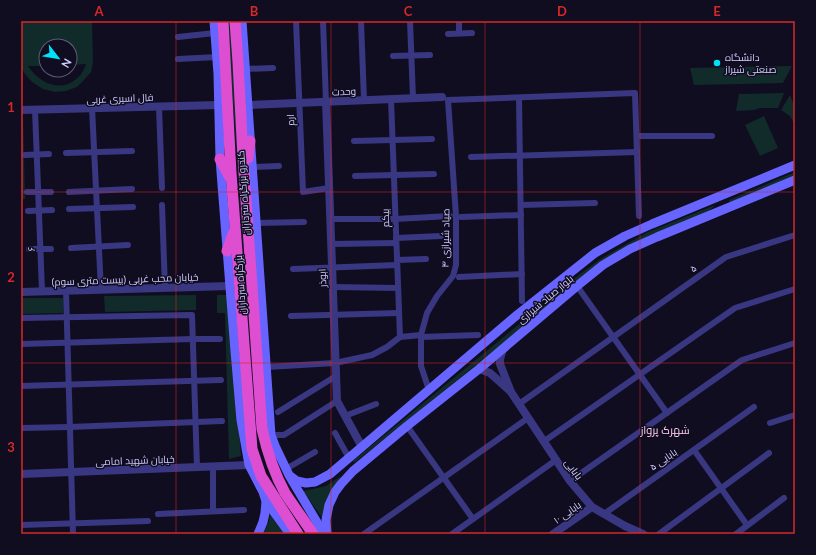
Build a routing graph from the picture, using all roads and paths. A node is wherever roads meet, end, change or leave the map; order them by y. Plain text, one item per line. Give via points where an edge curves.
1 (214, 21) edge
2 (222, 21) edge
3 (235, 21) edge
4 (242, 21) edge
5 (296, 21) edge
6 (323, 21) edge
7 (362, 21) edge
8 (410, 21) edge
9 (459, 21) edge
10 (215, 33) junction
11 (459, 33) junction
12 (472, 33) dead end
13 (448, 34) dead end
14 (178, 37) dead end
15 (237, 46) junction
16 (411, 55) junction
17 (430, 55) dead end
18 (393, 56) dead end
19 (178, 59) dead end
20 (221, 59) junction
21 (272, 68) dead end
22 (245, 72) junction
23 (218, 74) joint
24 (413, 98) junction
25 (519, 98) junction
26 (391, 99) junction
27 (445, 99) junction
28 (364, 100) junction
29 (326, 102) junction
30 (300, 103) junction
31 (219, 105) junction
32 (248, 105) junction
33 (159, 106) junction
34 (92, 108) junction
35 (21, 110) edge
36 (35, 110) junction
37 (637, 136) junction
38 (712, 136) dead end
39 (432, 139) dead end
40 (392, 140) junction
41 (250, 141) junction
42 (354, 141) dead end
43 (132, 151) dead end
44 (94, 152) junction
45 (637, 152) junction
46 (66, 153) dead end
47 (37, 154) junction
48 (49, 154) dead end
49 (26, 155) dead end
50 (520, 156) junction
51 (471, 157) dead end
52 (220, 159) junction
53 (795, 165) edge
54 (279, 166) dead end
55 (252, 167) junction
56 (434, 174) dead end
57 (394, 175) junction
58 (355, 176) dead end
59 (244, 180) junction
60 (795, 180) edge
61 (231, 182) junction
62 (162, 188) dead end
63 (329, 188) junction
64 (132, 189) dead end
65 (96, 191) junction
66 (27, 192) dead end
67 (38, 192) junction
68 (51, 192) dead end
69 (69, 192) dead end
70 (715, 198) junction
71 (595, 203) dead end
72 (162, 205) dead end
73 (521, 205) junction
74 (133, 207) dead end
75 (97, 208) junction
76 (69, 209) dead end
77 (39, 210) junction
78 (52, 210) dead end
79 (28, 211) dead end
80 (720, 211) junction
81 (521, 215) junction
82 (450, 216) dead end
83 (639, 216) dead end
84 (461, 217) dead end
85 (330, 219) junction
86 (395, 219) junction
87 (304, 222) dead end
88 (256, 223) junction
89 (235, 227) junction
90 (795, 235) edge
91 (441, 236) dead end
92 (396, 240) junction
93 (331, 244) junction
94 (128, 245) dead end
95 (99, 246) junction
96 (71, 248) dead end
97 (29, 249) dead end
98 (41, 249) junction
99 (51, 249) dead end
100 (227, 251) junction
101 (426, 259) dead end
102 (397, 262) junction
103 (332, 268) junction
104 (293, 269) dead end
105 (522, 274) junction
106 (251, 275) junction
107 (238, 276) junction
108 (459, 277) dead end
109 (230, 286) junction
110 (577, 286) junction
111 (333, 287) junction
112 (166, 288) junction
113 (398, 288) junction
114 (795, 289) edge
115 (101, 290) junction
116 (42, 291) junction
117 (66, 291) junction
118 (21, 292) edge
119 (522, 302) dead end
120 (399, 313) junction
121 (334, 315) junction
122 (291, 316) dead end
123 (66, 317) junction
124 (21, 318) edge
125 (478, 335) dead end
126 (400, 336) junction
127 (421, 336) junction
128 (613, 336) junction
129 (193, 338) junction
130 (220, 339) dead end
131 (67, 343) junction
132 (795, 343) edge
133 (21, 344) edge
134 (503, 348) junction
135 (235, 351) junction
136 (335, 363) junction
137 (267, 367) junction
138 (245, 368) junction
139 (479, 369) junction
140 (640, 374) junction
141 (336, 376) junction
142 (221, 380) dead end
143 (194, 381) junction
144 (69, 384) junction
145 (21, 386) edge
146 (429, 390) junction
147 (511, 392) junction
148 (337, 401) junction
149 (248, 402) junction
150 (376, 404) dead end
151 (519, 404) junction
152 (754, 407) dead end
153 (278, 412) dead end
154 (667, 413) junction
155 (795, 415) edge
156 (261, 416) junction
157 (345, 416) junction
158 (528, 418) junction
159 (222, 421) dead end
160 (196, 422) junction
161 (770, 423) dead end
162 (407, 426) junction
163 (70, 427) junction
164 (21, 428) edge
165 (242, 429) junction
166 (335, 433) dead end
167 (271, 435) junction
168 (543, 442) junction
169 (362, 447) junction
170 (694, 450) junction
171 (315, 452) dead end
172 (769, 453) dead end
173 (347, 460) junction
174 (556, 460) junction
175 (249, 465) junction
176 (197, 467) junction
177 (213, 467) junction
178 (353, 471) junction
179 (71, 472) junction
180 (288, 472) junction
181 (21, 474) edge
182 (443, 477) junction
183 (570, 481) junction
184 (721, 488) junction
185 (784, 498) dead end
186 (266, 501) junction
187 (592, 507) junction
188 (244, 510) dead end
189 (213, 511) junction
190 (158, 514) dead end
191 (604, 514) junction
192 (473, 519) junction
193 (148, 521) dead end
194 (73, 523) junction
195 (21, 525) edge
196 (747, 525) junction
197 (73, 534) edge
198 (258, 534) edge
199 (290, 534) edge
200 (298, 534) edge
201 (313, 534) edge
202 (324, 534) edge
203 (327, 534) edge
204 (364, 534) edge
205 (452, 534) edge
206 (553, 534) edge
207 (642, 534) edge
208 (658, 534) edge
209 (736, 534) edge

1 - 10 main road
2 - 20 highway, بزرگراه سرداران
3 - 15 highway, بزرگراه سرداران
4 - 22 main road, کندرو بزرگراه سرداران
5 - 30 street, ارم
6 - 29 street
7 - 28 street
8 - 16 street
9 - 11 street
10 - 14 street
10 - 20 main road
11 - 12 street
11 - 13 street
15 - 22 highway
15 - 59 highway, بزرگراه سرداران
16 - 17 street
16 - 18 street
16 - 24 street
19 - 20 street
20 - 23 highway
20 - 61 highway, بزرگراه سرداران
21 - 22 street
22 - 32 main road, کندرو بزرگراه سرداران
23 - 31 main road, کندرو بزرگراه سرداران
24 - 26 street, وحدت
24 - 27 street, وحدت
25 - 27 street
25 - 37 street via 635,93
25 - 50 street
26 - 28 street, وحدت
26 - 40 street, بیکم
27 - 127 street, صیاد شیرازی ۴ via 456,216 456,265 453,276 426,313
28 - 29 street, وحدت
29 - 30 street, وحدت
29 - 63 street, ابوذر
30 - 32 street, وحدت
30 - 63 street, ارم via 303,192
31 - 33 street, فال اسیری غربی
31 - 52 main road, کندرو بزرگراه سرداران
32 - 41 main road, کندرو بزرگراه سرداران
33 - 34 street, فال اسیری غربی
33 - 62 street
34 - 36 street, فال اسیری غربی
34 - 44 street
35 - 36 street, فال اسیری غربی
36 - 47 street, ۶
37 - 38 street
37 - 45 street
39 - 40 street
40 - 42 street
40 - 57 street, بیکم
41 - 55 main road, کندرو بزرگراه سرداران
41 - 59 highway
43 - 44 street
44 - 46 street
44 - 65 street
45 - 50 street
45 - 83 street
47 - 48 street
47 - 49 street
47 - 67 street, ۶
50 - 51 street
50 - 73 street
52 - 61 highway
52 - 100 main road, کندرو بزرگراه سرداران
53 - 70 main road, بلوار صیاد شیرازی
54 - 55 street
55 - 88 main road, کندرو بزرگراه سرداران
56 - 57 street
57 - 58 street
57 - 86 street, بیکم
59 - 106 highway, بزرگراه سرداران
60 - 80 main road, بلوار صیاد شیرازی
61 - 89 highway, بزرگراه سرداران
63 - 85 street, ابوذر
64 - 65 street
65 - 69 street
65 - 75 street
66 - 67 street
67 - 68 street
67 - 77 street, ۶
70 - 80 main road
70 - 146 main road, بلوار صیاد شیرازی via 632,233 596,253
71 - 73 street
72 - 112 street
73 - 81 street
74 - 75 street
75 - 76 street
75 - 95 street
77 - 78 street
77 - 79 street
77 - 98 street, ۶
80 - 110 main road, بلوار صیاد شیرازی via 630,249 603,265
81 - 84 street
81 - 105 street
82 - 86 street
85 - 86 street
85 - 93 street, ابوذر
86 - 92 street, بیکم
87 - 88 street
88 - 137 main road, کندرو بزرگراه سرداران
89 - 100 highway
89 - 107 highway, بزرگراه سرداران
90 - 128 street, ۵ via 726,256
91 - 92 street
92 - 93 street
92 - 102 street, بیکم
93 - 103 street, ابوذر
94 - 95 street
95 - 96 street
95 - 115 street
97 - 98 street
98 - 99 street
98 - 116 street, ۶
100 - 109 main road, کندرو بزرگراه سرداران
101 - 102 street
102 - 103 street
102 - 113 street, بیکم
103 - 104 street
103 - 111 street, ابوذر
105 - 108 street
105 - 119 street
106 - 107 highway
106 - 156 highway, بزرگراه سرداران
107 - 138 highway, بزرگراه سرداران
109 - 112 street, خیابان محب غربی (بیست متری سوم)
109 - 135 main road, کندرو بزرگراه سرداران
110 - 128 street
110 - 134 main road, بلوار صیاد شیرازی
111 - 113 street
111 - 121 street, ابوذر
112 - 115 street, خیابان محب غربی (بیست متری سوم)
113 - 120 street, بیکم
114 - 140 street via 734,308
115 - 117 street, خیابان محب غربی (بیست متری سوم)
116 - 117 street, خیابان محب غربی (بیست متری سوم)
116 - 118 street, خیابان محب غربی (بیست متری سوم)
117 - 123 street
120 - 121 street
120 - 126 street, بیکم
121 - 122 street
121 - 136 street, ابوذر
123 - 124 street
123 - 129 street via 192,315
123 - 131 street
125 - 127 street
126 - 127 street
126 - 136 street via 372,355
127 - 146 street, صیاد شیرازی ۴ via 421,366
128 - 140 street
128 - 151 street, ۵
129 - 130 street
129 - 131 street
129 - 143 street
131 - 133 street
131 - 144 street
132 - 154 street via 742,360
134 - 139 main road, بلوار صیاد شیرازی
134 - 147 street, بابایی via 500,364
135 - 138 highway
135 - 165 main road, کندرو بزرگراه سرداران
136 - 137 street
136 - 141 street, ابوذر
137 - 167 main road, کندرو بزرگراه سرداران
138 - 149 highway, بزرگراه سرداران
139 - 147 street, بابایی via 490,373
139 - 162 main road, بلوار صیاد شیرازی
140 - 154 street
140 - 168 street
141 - 148 street, ابوذر
141 - 153 street
142 - 143 street
143 - 144 street
143 - 160 street
144 - 145 street
144 - 163 street
146 - 169 main road, بلوار صیاد شیرازی
147 - 151 street, بابایی
148 - 157 street, ابوذر
148 - 167 street via 284,435
149 - 165 highway
149 - 200 highway, بزرگراه سرداران via 252,449 261,476
150 - 157 street
151 - 158 street, بابایی
152 - 170 street, بابایی ۵
154 - 183 street
155 - 161 street
156 - 167 highway
156 - 201 highway, بزرگراه سرداران via 266,446 275,472
157 - 169 street, ابوذر
158 - 168 street, بابایی
158 - 182 street
159 - 160 street
160 - 163 street
160 - 176 street
162 - 178 main road, بلوار صیاد شیرازی
162 - 182 street
163 - 164 street
163 - 179 street
165 - 175 main road, کندرو بزرگراه سرداران
166 - 173 street
167 - 180 main road, کندرو بزرگراه سرداران
168 - 174 street, بابایی
169 - 173 main road, بلوار صیاد شیرازی
170 - 184 street
170 - 191 street, بابایی ۵
171 - 180 street
172 - 184 street
173 - 178 main road via 346,467
173 - 180 main road, بلوار صیاد شیرازی via 315,482 297,481
174 - 183 street, بابایی
174 - 192 street
175 - 177 street, خیابان شهید امامی
175 - 186 main road, کندرو بزرگراه سرداران
176 - 177 street, خیابان شهید امامی
176 - 179 street, خیابان شهید امامی
177 - 189 street
178 - 203 main road, بلوار صیاد شیرازی via 341,484 329,505
179 - 181 street, خیابان شهید امامی
179 - 194 street
180 - 202 main road
182 - 192 street
182 - 204 street
183 - 187 street, بابایی
184 - 196 street
184 - 208 street
185 - 196 street
186 - 198 main road via 263,522
186 - 199 main road
187 - 191 street, بابایی
187 - 206 street, بابایی ۱۰
188 - 189 street
189 - 190 street
191 - 207 street, بابایی
192 - 205 street
193 - 194 street
194 - 195 street
194 - 197 street
196 - 209 street

